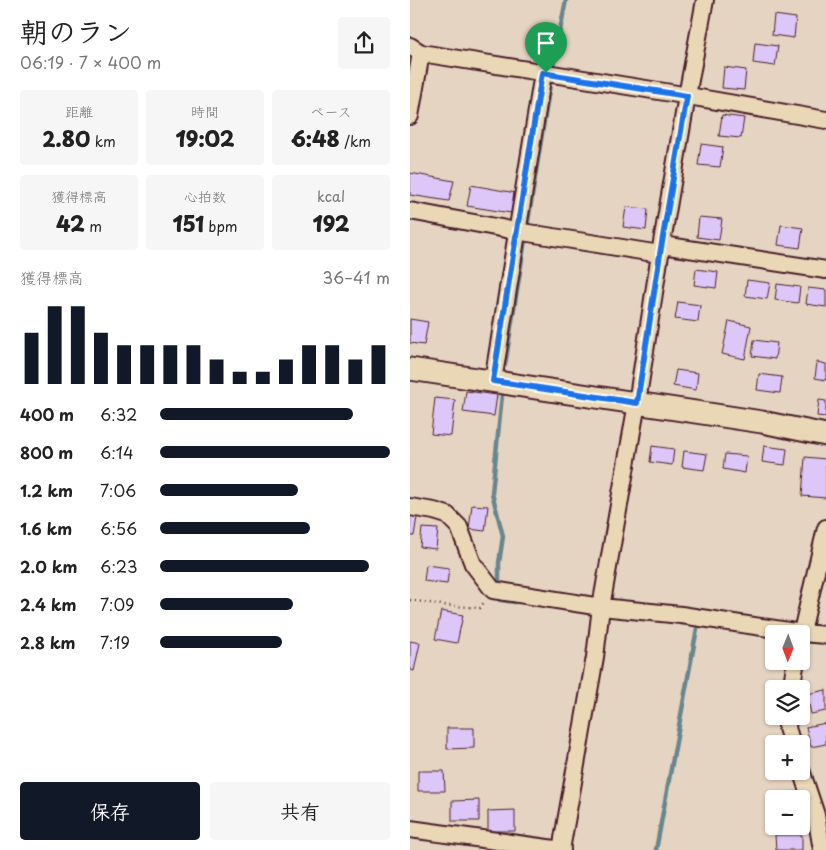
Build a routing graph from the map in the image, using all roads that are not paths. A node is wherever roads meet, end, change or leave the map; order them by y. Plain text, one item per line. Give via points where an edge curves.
1 (705, 0) edge
2 (416, 49) edge
3 (548, 74) junction
4 (687, 96) junction
5 (410, 116) edge
6 (826, 120) edge
7 (410, 211) edge
8 (522, 231) junction
9 (661, 250) junction
10 (826, 270) edge
11 (410, 369) edge
12 (493, 381) junction
13 (637, 403) junction
14 (826, 435) edge
15 (410, 507) edge
16 (826, 528) edge
17 (601, 607) junction
18 (804, 625) edge
19 (765, 628) edge
20 (810, 634) edge
21 (826, 635) edge
22 (804, 780) edge
23 (410, 829) edge
24 (562, 850) edge
25 (822, 850) edge

1 - 4 street
2 - 3 street
2 - 5 street
3 - 4 street
3 - 8 street via 530,154
4 - 6 street
4 - 9 street
7 - 8 street
8 - 9 street
8 - 12 street via 514,250
9 - 10 street
9 - 13 street
11 - 12 main road
12 - 13 main road
13 - 14 main road
13 - 17 street
15 - 17 street via 447,515 459,527 473,564 493,590
16 - 18 street
17 - 19 street
17 - 24 street
20 - 21 street
22 - 25 street via 816,815
23 - 24 street

